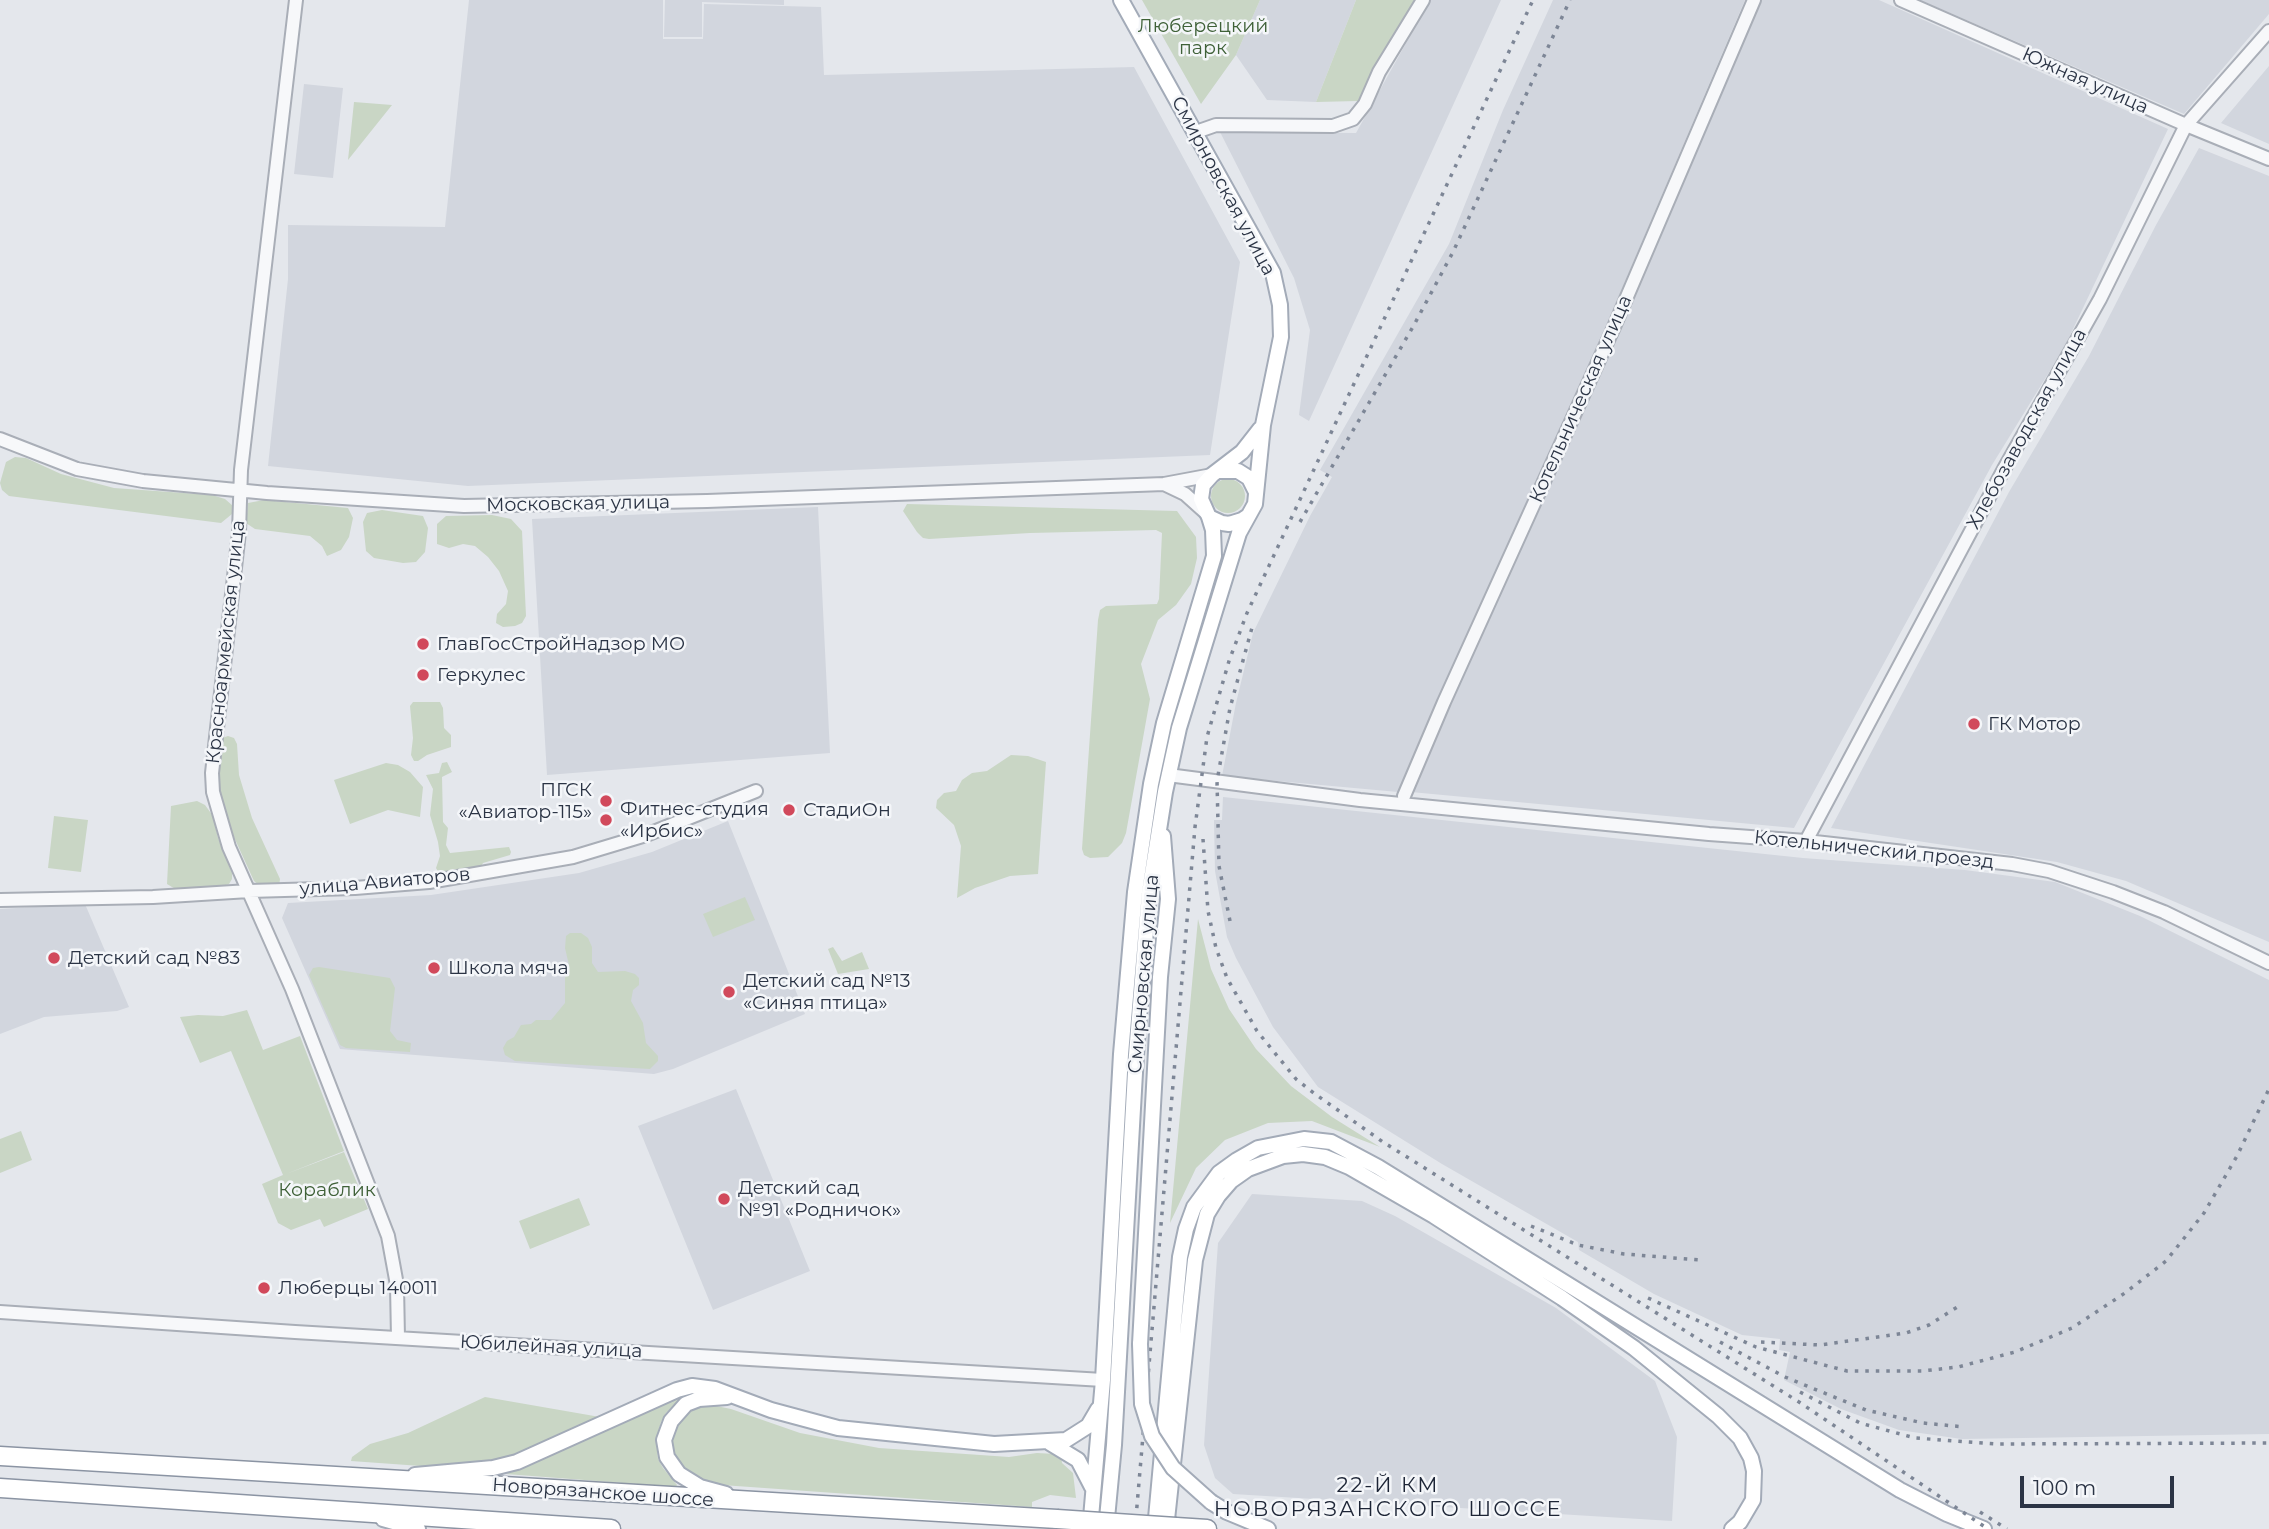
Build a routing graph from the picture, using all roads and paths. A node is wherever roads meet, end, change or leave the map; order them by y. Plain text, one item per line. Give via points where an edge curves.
1 (296, 0) edge
2 (1121, 0) edge
3 (1423, 0) edge
4 (1754, 0) edge
5 (1901, 0) edge
6 (2269, 31) edge
7 (2186, 125) junction
8 (1196, 132) junction
9 (2269, 159) edge
10 (1262, 425) junction
11 (0, 439) edge
12 (1215, 473) junction
13 (1164, 484) junction
14 (240, 489) junction
15 (1255, 490) junction
16 (1207, 514) junction
17 (1248, 516) junction
18 (1168, 775) junction
19 (1295, 790) junction
20 (756, 791) dead end
21 (1404, 796) junction
22 (1462, 808) junction
23 (1161, 810) junction
24 (1806, 841) junction
25 (249, 891) junction
26 (0, 900) edge
27 (2269, 963) edge
28 (0, 1312) edge
29 (398, 1338) junction
30 (1103, 1380) junction
31 (739, 1398) junction
32 (1101, 1403) junction
33 (1048, 1442) junction
34 (0, 1456) edge
35 (389, 1479) junction
36 (0, 1488) edge
37 (1093, 1492) junction
38 (772, 1504) junction
39 (333, 1509) junction
40 (1171, 1528) edge
41 (418, 1529) edge
42 (611, 1529) edge
43 (1090, 1529) edge
44 (1106, 1529) edge
45 (1155, 1529) edge
46 (1207, 1529) edge
47 (1268, 1529) edge
48 (1732, 1529) edge
49 (1984, 1529) edge

1 - 14 street, Красноармейская улица
2 - 8 main road, Смирновская улица
3 - 8 street via 1353,119 1333,126 1216,125
4 - 21 street, Котельническая улица
5 - 7 street, Южная улица
6 - 7 street, Хлебозаводская улица
7 - 9 street, Южная улица
7 - 24 street, Хлебозаводская улица via 2100,299
8 - 10 main road, Смирновская улица via 1273,273 1280,304 1281,337
10 - 12 main road, Смирновская улица via 1242,452
10 - 15 main road, Смирновская улица
11 - 14 street, Московская улица via 77,469 143,481
12 - 13 street, Московская улица
12 - 15 main road via 1238,471 1249,478
12 - 16 main road, Смирновская улица via 1201,492
13 - 14 street, Московская улица via 464,506
13 - 16 street via 1185,494
14 - 25 street, Красноармейская улица via 212,772 229,847
15 - 17 main road, Смирновская улица via 1255,504
16 - 17 main road via 1229,524
16 - 30 main road, Смирновская улица via 1214,556 1156,757 1135,892
17 - 18 main road, Смирновская улица via 1203,645
18 - 19 street, Котельнический проезд
18 - 23 main road, Смирновская улица
19 - 21 street, Котельнический проезд
19 - 22 street, Котельнический проезд
20 - 25 street, улица Авиаторов via 646,835 573,857 429,882
21 - 22 street, Котельнический проезд
22 - 24 street, Котельнический проезд
23 - 44 main road, Смирновская улица via 1149,893 1136,1055
23 - 47 main road, bridge via 1167,899 1145,1239 1142,1404 1152,1436 1173,1468 1211,1502
24 - 27 street, Котельнический проезд via 2049,871 2164,912
25 - 26 street, улица Авиаторов
25 - 29 street, Красноармейская улица via 388,1236 397,1284
28 - 29 street, Юбилейная улица
29 - 30 street, Юбилейная улица
30 - 32 main road, Смирновская улица
31 - 33 main road via 848,1430 994,1444
31 - 35 main road via 692,1386 517,1462
31 - 38 main road via 699,1399 678,1411 664,1440 667,1457 679,1474 700,1487
32 - 33 main road via 1095,1417 1078,1434
32 - 37 main road, Смирновская улица
33 - 37 main road via 1078,1460
34 - 35 highway, Новорязанское шоссе
35 - 38 highway, Новорязанское шоссе
36 - 39 highway, Новорязанское шоссе
37 - 43 main road, Смирновская улица
38 - 40 highway, Новорязанское шоссе, bridge
39 - 41 main road
39 - 42 highway, Новорязанское шоссе
40 - 46 highway, Новорязанское шоссе
40 - 48 main road via 1195,1260 1207,1214 1231,1181 1248,1169 1303,1154 1349,1167 1433,1216 1634,1348 1718,1416 1740,1438 1754,1471 1753,1500
45 - 49 main road via 1180,1257 1194,1207 1219,1173 1237,1160 1258,1148 1304,1139 1331,1142 1378,1167 1900,1490

